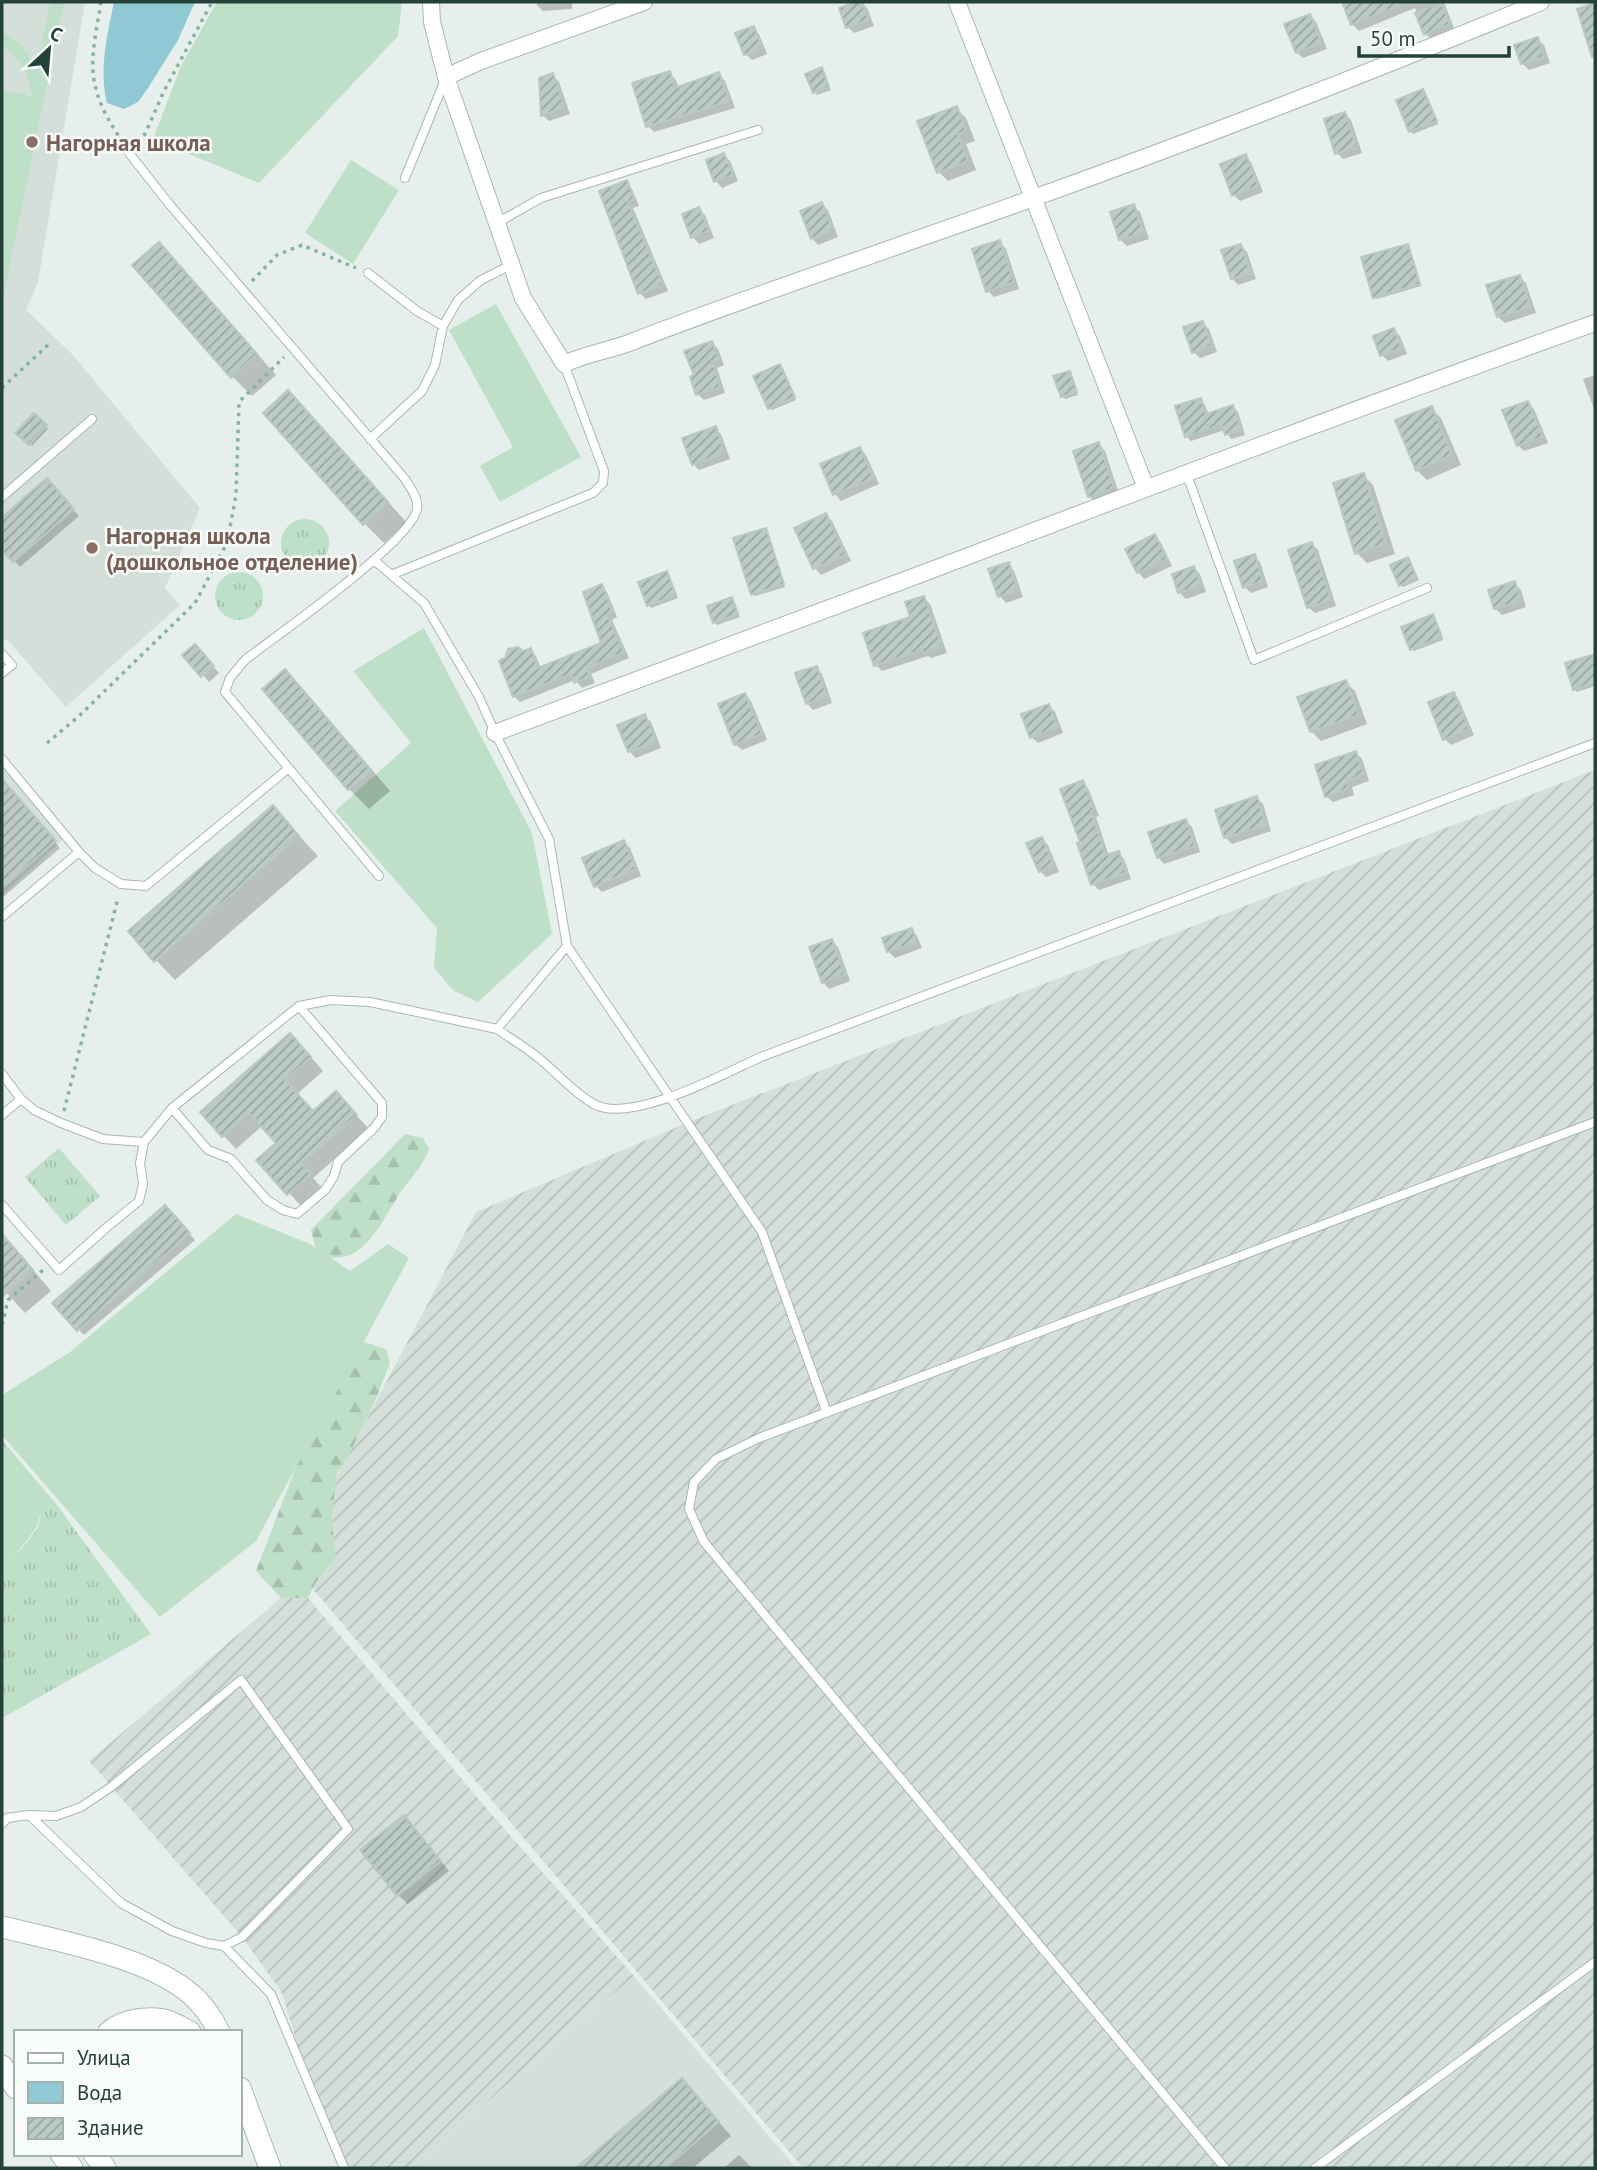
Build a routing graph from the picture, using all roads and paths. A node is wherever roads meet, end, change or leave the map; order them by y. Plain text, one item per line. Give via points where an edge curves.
1 (101, 2) edge
2 (212, 2) edge
3 (431, 2) edge
4 (644, 2) edge
5 (957, 2) edge
6 (1541, 2) edge
7 (446, 78) junction
8 (758, 130) dead end
9 (129, 153) junction
10 (405, 178) dead end
11 (1033, 199) junction
12 (497, 223) junction
13 (511, 265) junction
14 (368, 273) joint
15 (242, 290) junction
16 (1595, 323) edge
17 (443, 326) junction
18 (50, 343) dead end
19 (294, 347) junction
20 (564, 364) junction
21 (2, 388) edge
22 (92, 419) dead end
23 (370, 439) junction
24 (1186, 472) junction
25 (1146, 488) junction
26 (2, 497) edge
27 (375, 561) junction
28 (391, 575) junction
29 (1427, 588) dead end
30 (2, 654) edge
31 (2, 674) edge
32 (495, 733) junction
33 (47, 743) dead end
34 (1595, 743) edge
35 (2, 759) edge
36 (289, 768) junction
37 (79, 852) junction
38 (379, 876) dead end
39 (121, 884) junction
40 (2, 917) edge
41 (567, 946) junction
42 (299, 1006) junction
43 (497, 1029) junction
44 (2, 1074) edge
45 (669, 1097) junction
46 (22, 1099) junction
47 (172, 1108) junction
48 (2, 1115) edge
49 (1595, 1122) edge
50 (61, 1123) junction
51 (144, 1142) junction
52 (2, 1205) edge
53 (52, 1262) junction
54 (2, 1325) edge
55 (827, 1413) junction
56 (29, 1815) junction
57 (2, 1824) edge
58 (2, 1927) edge
59 (224, 1946) junction
60 (1595, 1962) edge
61 (111, 2030) edge
62 (185, 2030) edge
63 (218, 2030) edge
64 (2, 2066) edge
65 (14, 2085) edge
66 (242, 2093) edge
67 (270, 2168) edge
68 (344, 2168) edge
69 (1225, 2168) edge
70 (1315, 2168) edge

1 - 9 path via 93,58 95,87
2 - 9 path via 145,134
3 - 7 street
4 - 7 street
5 - 11 street
6 - 11 street via 1378,69
7 - 10 lane
7 - 12 street
8 - 12 lane via 541,198
9 - 15 lane
11 - 20 street
11 - 25 street
12 - 13 street
13 - 17 lane via 458,300
13 - 20 street via 523,298
14 - 15 path via 302,245 277,255
14 - 17 lane
15 - 19 lane
16 - 24 street
17 - 23 lane via 435,365 422,391
18 - 21 path
19 - 23 lane
19 - 33 path via 239,402 236,495 227,543 195,603
20 - 28 lane via 604,471 603,484 593,493
22 - 26 lane
23 - 27 lane via 405,480 416,498 417,510
24 - 25 street
24 - 29 lane via 1254,660
25 - 32 street
27 - 28 lane
27 - 36 lane via 245,660 230,678 225,692
28 - 32 lane via 425,603 480,697
30 - 31 lane via 12,665
32 - 41 lane via 549,839
34 - 45 lane via 761,1057
35 - 37 lane
36 - 38 lane
36 - 39 lane via 146,886
37 - 39 lane
37 - 40 lane
39 - 50 path
41 - 43 lane
41 - 45 lane
42 - 43 lane via 331,1000 370,1002
42 - 47 lane
42 - 47 lane via 382,1103 382,1117 338,1162 325,1190 297,1214 267,1200 232,1159 208,1150
43 - 45 lane via 596,1106 639,1107
44 - 46 lane
45 - 55 lane via 762,1232
46 - 48 lane
46 - 50 lane
47 - 51 lane
49 - 55 lane
50 - 51 lane via 103,1139
51 - 53 lane via 139,1202 60,1270
52 - 53 lane
53 - 54 path via 8,1300
55 - 69 lane via 716,1459 694,1482 690,1509 704,1542
56 - 57 lane via 7,1818
56 - 59 lane via 121,1903 172,1931
56 - 59 lane via 56,1816 80,1807 111,1787 240,1680 348,1829 242,1937
58 - 63 main road via 105,1953 172,1980 198,2000
59 - 68 lane via 271,1994
60 - 70 lane
61 - 62 main road via 134,2020 165,2021
64 - 65 main road
66 - 67 main road

